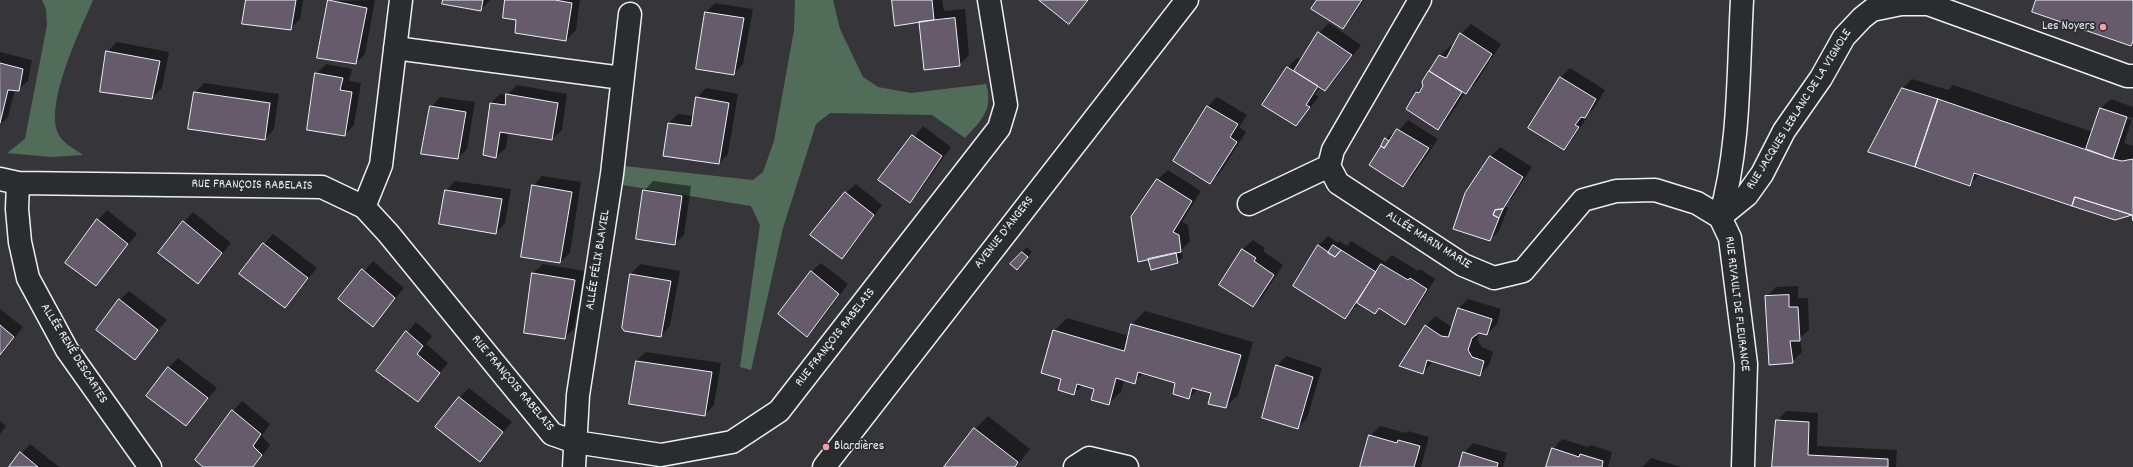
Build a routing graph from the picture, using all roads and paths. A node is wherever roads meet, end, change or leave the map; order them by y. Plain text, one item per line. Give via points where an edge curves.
1 (401, 0) edge
2 (989, 0) edge
3 (1187, 0) edge
4 (1420, 0) edge
5 (1742, 0) edge
6 (630, 14) dead end
7 (396, 48) junction
8 (2133, 76) edge
9 (622, 78) junction
10 (1329, 166) junction
11 (9, 181) edge
12 (1249, 204) dead end
13 (364, 207) junction
14 (1720, 217) junction
15 (575, 442) junction
16 (1082, 462) edge
17 (150, 467) edge
18 (574, 467) edge
19 (824, 467) edge
20 (1127, 467) edge
21 (1742, 467) edge

1 - 7 street
2 - 15 street, RUE FRANÇOIS RABELAIS via 1006,105 999,128 779,411 732,442 660,455
3 - 19 street, AVENUE D'ANGERS
4 - 10 street via 1333,150
5 - 14 street via 1734,149 1729,187
6 - 9 street, ALLÉE FÉLIX BLAVIEL
7 - 9 street
7 - 13 street via 381,165
8 - 14 street, RUE JACQUES LEBLANC DE LA VIGNOLE via 1928,4 1901,4 1872,10 1844,37 1821,78 1784,131 1762,174 1746,195
9 - 15 street, ALLÉE FÉLIX BLAVIEL via 612,174 578,395
10 - 12 street
10 - 14 street, ALLÉE MARIN MARIE via 1338,183 1463,265 1494,278 1523,271 1583,200 1616,191 1655,190 1697,203
11 - 13 street, RUE FRANÇOIS RABELAIS via 322,187
11 - 17 street, ALLÉE RENÉ DESCARTES via 17,209 20,242 28,278 67,350
13 - 15 street, RUE FRANÇOIS RABELAIS via 388,232 552,434
14 - 21 street, RUE RIVAULT DE FLEURANCE via 1730,238 1746,364
15 - 18 street
16 - 20 street

